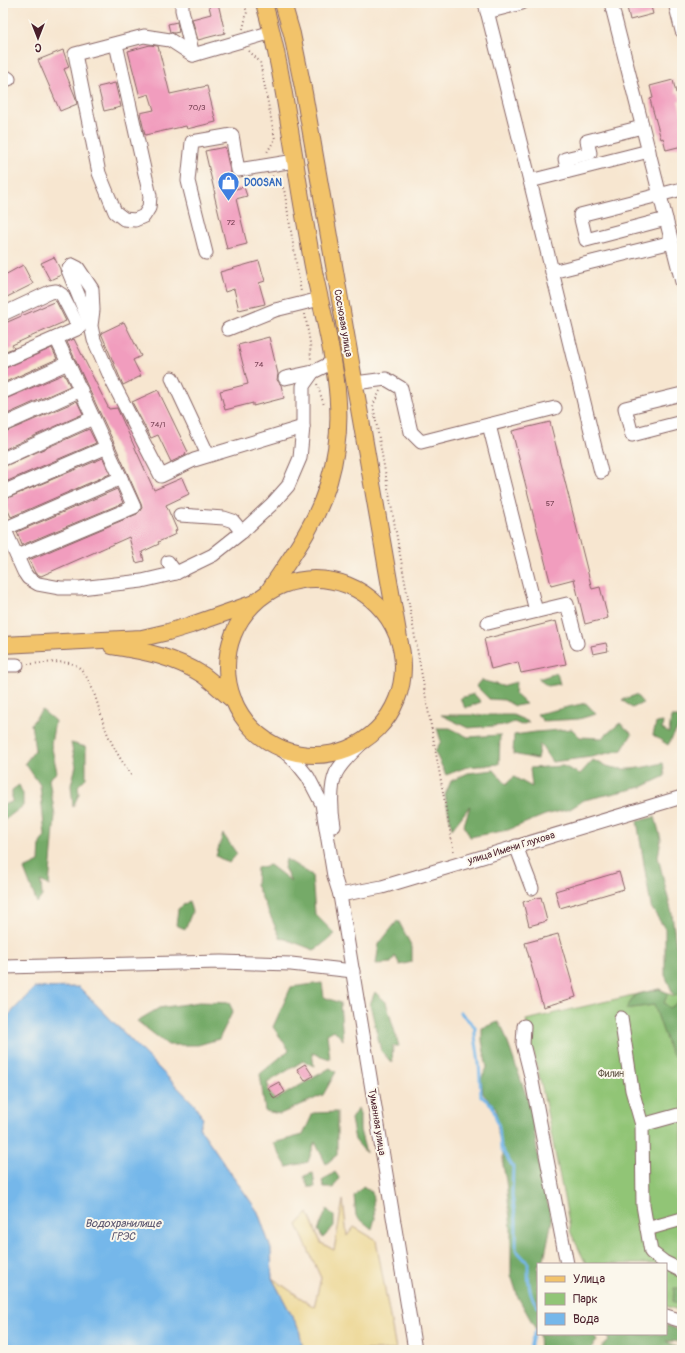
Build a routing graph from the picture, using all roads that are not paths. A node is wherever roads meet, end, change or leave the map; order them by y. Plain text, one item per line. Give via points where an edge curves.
1 (182, 3) edge
2 (264, 3) edge
3 (283, 3) edge
4 (522, 3) edge
5 (611, 3) edge
6 (675, 3) edge
7 (486, 7) edge
8 (681, 25) edge
9 (272, 32) junction
10 (116, 44) junction
11 (193, 55) junction
12 (642, 127) junction
13 (648, 151) junction
14 (295, 161) junction
15 (568, 171) junction
16 (530, 181) junction
17 (682, 189) edge
18 (660, 194) junction
19 (666, 219) junction
20 (672, 242) junction
21 (206, 253) dead end
22 (552, 272) junction
23 (682, 282) edge
24 (320, 299) junction
25 (3, 314) edge
26 (91, 326) dead end
27 (228, 329) dead end
28 (56, 338) junction
29 (3, 361) edge
30 (333, 362) junction
31 (68, 363) junction
32 (313, 372) junction
33 (172, 378) dead end
34 (285, 378) dead end
35 (355, 383) junction
36 (81, 390) junction
37 (3, 392) edge
38 (682, 394) edge
39 (555, 408) dead end
40 (94, 418) junction
41 (682, 422) edge
42 (3, 425) edge
43 (489, 425) junction
44 (303, 427) junction
45 (107, 447) junction
46 (208, 455) junction
47 (3, 459) edge
48 (601, 472) dead end
49 (121, 478) junction
50 (3, 492) edge
51 (180, 515) dead end
52 (4, 527) edge
53 (242, 532) junction
54 (17, 556) junction
55 (168, 562) dead end
56 (176, 573) junction
57 (268, 592) junction
58 (254, 603) junction
59 (536, 611) junction
60 (488, 623) dead end
61 (82, 642) junction
62 (576, 643) dead end
63 (400, 644) junction
64 (3, 645) edge
65 (3, 665) edge
66 (17, 665) road end
67 (234, 701) junction
68 (370, 735) junction
69 (279, 747) junction
70 (682, 797) edge
71 (516, 846) junction
72 (532, 888) dead end
73 (340, 895) junction
74 (3, 967) edge
75 (353, 971) junction
76 (621, 1018) dead end
77 (524, 1026) dead end
78 (682, 1114) edge
79 (642, 1125) junction
80 (682, 1219) edge
81 (647, 1229) junction
82 (567, 1263) edge
83 (666, 1263) edge
84 (667, 1264) edge
85 (682, 1271) edge
86 (667, 1316) edge
87 (682, 1321) edge
88 (415, 1350) edge

1 - 11 street
2 - 9 main road, Сосновая улица
3 - 35 main road, Сосновая улица via 304,93
4 - 7 street
5 - 12 street
6 - 8 street
7 - 16 street
9 - 11 street
9 - 14 main road, Сосновая улица via 285,92
10 - 10 street via 75,54 98,173 115,212 124,219 135,220 144,216 149,208 150,196
10 - 11 street via 144,36 170,40
12 - 13 street
12 - 15 street via 587,141 590,153 565,159
13 - 15 street
13 - 18 street
14 - 21 street via 238,170 232,135 192,142 188,181
14 - 24 main road, Сосновая улица
15 - 16 street
16 - 22 street
17 - 18 street
18 - 19 street
18 - 19 street via 580,215 586,240
19 - 20 street
20 - 22 street
20 - 23 street
22 - 48 street
24 - 27 street via 275,310
24 - 30 main road, Сосновая улица
25 - 28 street via 56,291 62,295 79,328
26 - 46 street via 94,340 113,383 161,476
28 - 29 street
28 - 31 street
30 - 32 street
30 - 57 main road, Сосновая улица via 339,410 336,450 325,493 308,530
31 - 36 street
31 - 37 street
32 - 34 street
32 - 44 street via 303,386
33 - 46 street
35 - 43 street via 386,379 401,388 411,432 421,442
35 - 63 main road, Сосновая улица via 366,407
36 - 40 street
36 - 42 street
38 - 41 street via 626,408 632,435
39 - 43 street
40 - 45 street
40 - 47 street
43 - 59 street
44 - 46 street
44 - 53 street via 300,458 288,486
45 - 49 street
45 - 50 street
49 - 52 street
49 - 54 street via 134,507
51 - 53 street via 224,518 233,521
52 - 54 street
53 - 56 street via 213,555
54 - 56 street via 28,578 38,584 60,588 135,581
55 - 56 street
57 - 58 main road
57 - 63 main road via 282,585 309,579 331,580 347,585 375,602 394,628
58 - 61 main road via 168,632 142,638
58 - 67 main road via 238,624 229,649 227,675
59 - 60 street
59 - 62 street via 567,604
61 - 64 main road
61 - 67 main road via 149,652 184,664
63 - 68 main road via 403,669 399,694 380,726
65 - 66 street
67 - 69 main road via 252,728
68 - 69 main road via 346,749 326,754 306,754
68 - 73 street, Туманная улица via 349,756 336,773 334,782 333,821 342,870
69 - 73 street, Туманная улица via 296,762 322,804 334,876
70 - 71 street, улица Имени Глухова
71 - 72 street
71 - 73 street, улица Имени Глухова via 382,887
73 - 75 street, Туманная улица
74 - 75 street via 221,962 291,964
75 - 88 street, Туманная улица
76 - 79 street via 632,1090
77 - 82 street via 523,1044
78 - 79 street
79 - 81 street via 643,1205
80 - 81 street
81 - 83 street via 651,1252
84 - 85 street
86 - 87 street

